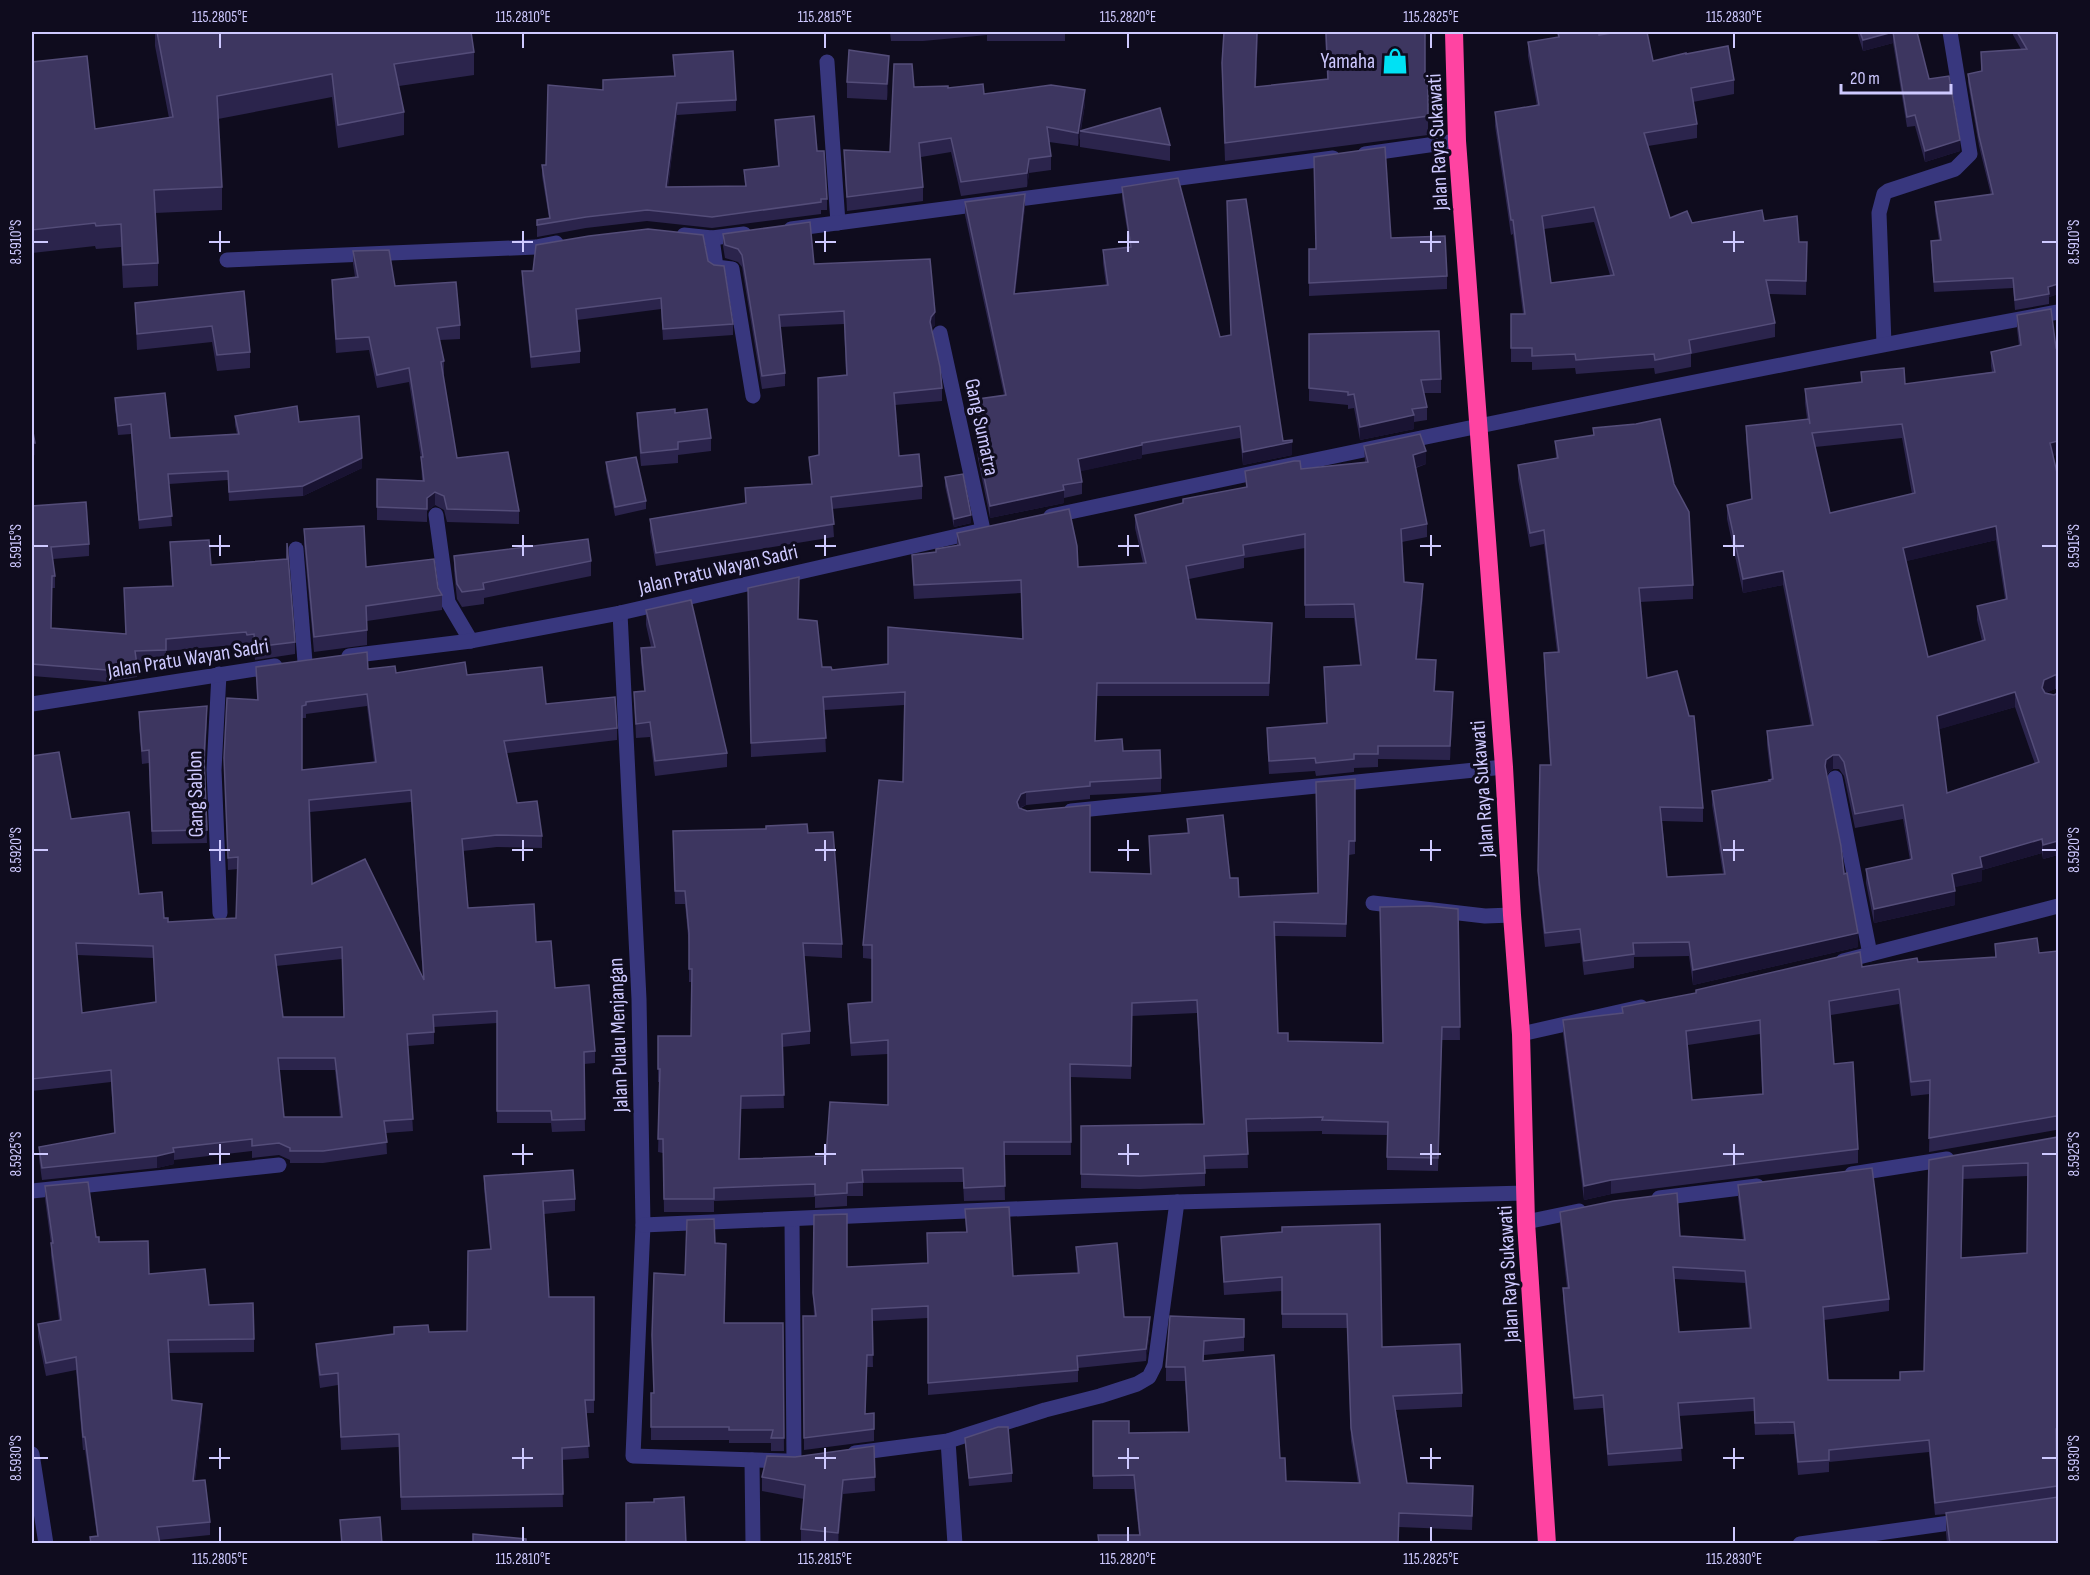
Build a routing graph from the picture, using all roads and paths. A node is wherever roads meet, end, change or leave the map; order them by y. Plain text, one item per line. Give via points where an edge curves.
1 (1454, 32) edge
2 (1950, 32) edge
3 (827, 62) dead end
4 (1458, 141) junction
5 (837, 223) junction
6 (781, 230) edge
7 (758, 233) edge
8 (669, 234) edge
9 (712, 238) junction
10 (567, 241) edge
11 (227, 260) dead end
12 (2058, 312) edge
13 (940, 333) dead end
14 (1884, 344) junction
15 (753, 396) dead end
16 (1479, 425) junction
17 (436, 515) dead end
18 (1040, 518) edge
19 (989, 529) joint
20 (296, 549) dead end
21 (620, 613) junction
22 (471, 641) junction
23 (316, 661) junction
24 (219, 674) junction
25 (32, 704) edge
26 (1504, 767) junction
27 (1835, 778) dead end
28 (1051, 813) edge
29 (1373, 903) dead end
30 (2058, 906) edge
31 (220, 913) dead end
32 (1512, 915) junction
33 (1870, 954) junction
34 (1824, 965) edge
35 (1661, 1002) edge
36 (1521, 1034) junction
37 (1959, 1157) edge
38 (279, 1165) dead end
39 (1833, 1176) edge
40 (1775, 1183) edge
41 (32, 1191) edge
42 (1526, 1193) junction
43 (1647, 1200) edge
44 (1177, 1202) junction
45 (1590, 1209) edge
46 (792, 1220) junction
47 (1526, 1222) junction
48 (643, 1225) junction
49 (948, 1441) junction
50 (32, 1454) edge
51 (841, 1455) edge
52 (752, 1460) junction
53 (1976, 1520) edge
54 (46, 1544) edge
55 (753, 1544) edge
56 (955, 1544) edge
57 (1547, 1544) edge
58 (1800, 1544) edge

1 - 4 highway, Jalan Raya Sukawati
2 - 14 street via 1970,154 1954,169 1884,194 1880,213
3 - 5 street
4 - 5 street
4 - 16 highway, Jalan Raya Sukawati
5 - 6 street
7 - 9 street
8 - 9 street
9 - 15 street via 716,267 732,269
10 - 11 street via 536,247
12 - 14 street
13 - 19 street, Gang Sumatra
14 - 16 street
16 - 18 street
16 - 26 highway, Jalan Raya Sukawati
17 - 22 street via 448,602
19 - 21 street, Jalan Pratu Wayan Sadri
20 - 23 street
21 - 22 street, Jalan Pratu Wayan Sadri
21 - 48 street, Jalan Pulau Menjangan via 639,999
22 - 23 street, Jalan Pratu Wayan Sadri
23 - 24 street, Jalan Pratu Wayan Sadri
24 - 25 street, Jalan Pratu Wayan Sadri
24 - 31 street, Gang Sablon via 214,770
26 - 28 street
26 - 32 highway, Jalan Raya Sukawati
27 - 33 street
29 - 32 street via 1485,916
30 - 33 street
32 - 36 highway, Jalan Raya Sukawati
33 - 34 street
35 - 36 street
36 - 42 highway, Jalan Raya Sukawati
37 - 39 street
38 - 41 street
40 - 43 street
42 - 44 street
42 - 47 highway, Jalan Raya Sukawati
44 - 46 street
44 - 49 street via 1155,1365 1149,1377 1100,1396
45 - 47 street
46 - 48 street
46 - 52 street via 800,1460
47 - 57 highway, Jalan Raya Sukawati
48 - 52 street, Jalan Pulau Menjangan via 633,1456
49 - 51 street
49 - 56 street
50 - 54 street
52 - 55 street
53 - 58 street

